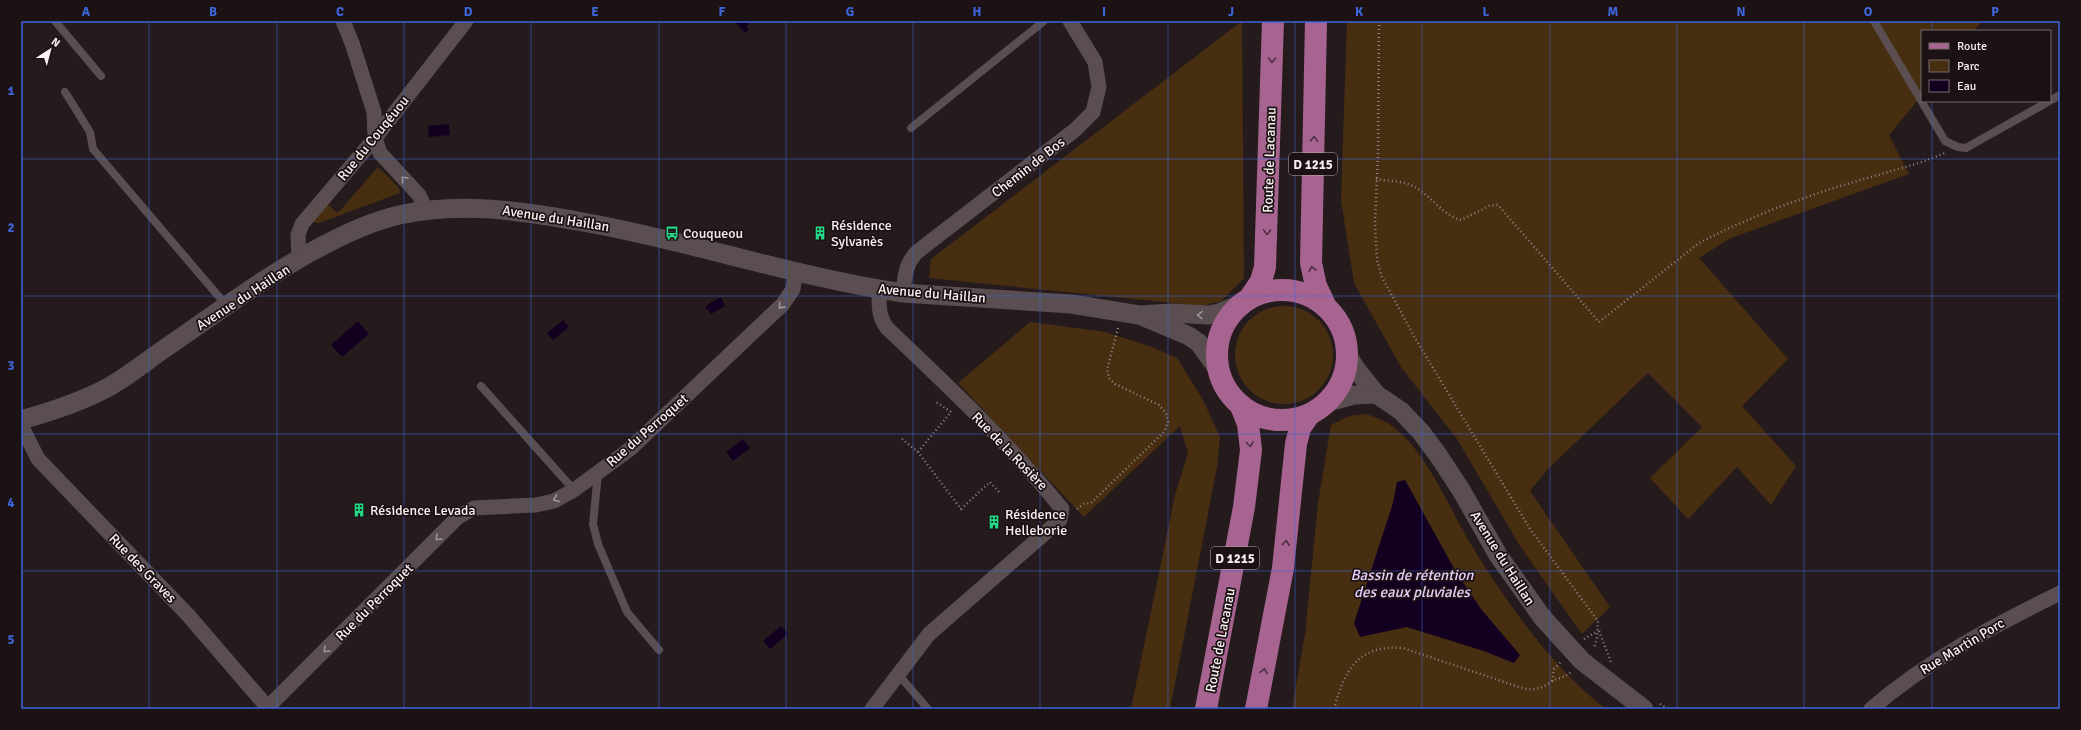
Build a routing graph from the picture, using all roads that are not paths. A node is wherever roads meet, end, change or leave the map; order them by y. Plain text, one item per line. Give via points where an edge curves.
1 (54, 21) edge
2 (343, 21) edge
3 (466, 21) edge
4 (1044, 21) edge
5 (1070, 21) edge
6 (1273, 21) edge
7 (1316, 21) edge
8 (1874, 21) edge
9 (101, 76) dead end
10 (65, 92) dead end
11 (2060, 95) edge
12 (1921, 100) edge
13 (2051, 100) edge
14 (1922, 102) edge
15 (2048, 102) edge
16 (911, 128) dead end
17 (375, 138) junction
18 (426, 210) junction
19 (299, 260) junction
20 (796, 271) junction
21 (879, 289) junction
22 (903, 293) junction
23 (1244, 301) junction
24 (1325, 305) junction
25 (227, 306) junction
26 (1130, 313) junction
27 (1348, 356) junction
28 (1217, 368) junction
29 (481, 386) dead end
30 (1376, 394) junction
31 (1328, 402) junction
32 (1241, 406) junction
33 (1309, 414) junction
34 (21, 420) edge
35 (21, 424) edge
36 (598, 472) junction
37 (574, 490) junction
38 (2060, 593) edge
39 (659, 650) dead end
40 (898, 674) junction
41 (268, 708) edge
42 (872, 709) edge
43 (928, 709) edge
44 (1206, 709) edge
45 (1256, 709) edge
46 (1644, 709) edge
47 (1871, 709) edge

1 - 9 lane
2 - 17 street via 374,112
3 - 17 street, Rue du Couqéuou
4 - 16 lane
5 - 22 street, Chemin de Bos via 1095,62 1099,88 1093,112 1075,130 917,252 906,270
6 -> 23 main road, Route de Lacanau / D 1215 via 1265,267 1261,281
24 -> 7 main road, D 1215 via 1316,286 1311,263
8 - 12 lane
10 - 25 lane via 90,132 93,149
11 - 13 lane
14 - 15 lane via 1945,141 1958,148 1966,148
18 -> 17 street via 419,195 380,152
17 - 19 street, Rue du Couqéuou via 302,224 298,235
18 - 19 street, Avenue du Haillan via 374,222
18 - 20 street, Avenue du Haillan via 480,208 513,210 562,218 613,227
19 - 25 street, Avenue du Haillan
20 - 21 street, Avenue du Haillan
20 -> 36 street, Rue du Perroquet via 793,289 783,304 630,449
21 - 22 street, Avenue du Haillan
21 - 40 street, Rue de la Rosière via 879,308 882,321 887,328 968,408 1048,491 1062,509 1060,520 929,634
22 - 26 street, Avenue du Haillan via 1071,304
23 - 24 main road via 1270,290 1290,289 1309,294
23 -> 26 street, Avenue du Haillan via 1219,313 1208,315
23 - 28 main road via 1226,318 1219,334
24 - 27 main road via 1338,320 1345,337
25 - 34 street, Avenue du Haillan via 107,388 63,408
26 - 28 street, Avenue du Haillan via 1189,336 1199,343
27 - 30 street, Avenue du Haillan
27 - 31 main road via 1341,383
28 - 32 main road via 1226,389
29 - 37 lane
30 - 31 street via 1354,395
30 - 46 street, Avenue du Haillan via 1401,411 1421,432 1461,490 1498,555 1542,617 1582,661
31 - 33 main road
32 - 33 main road via 1257,415 1274,420 1292,420
32 -> 44 main road, Route de Lacanau / D 1215 via 1248,424 1251,450 1245,500
45 -> 33 main road via 1283,568 1296,444 1300,428
35 - 41 street, Rue des Graves via 38,459 188,615
36 - 37 street, Rue du Perroquet
36 - 39 lane via 593,524 598,544 627,612
37 -> 41 street, Rue du Perroquet via 554,501 536,505 474,508 458,517
38 - 47 street, Rue Martin Porc via 1944,654
40 - 42 street
40 - 43 lane

